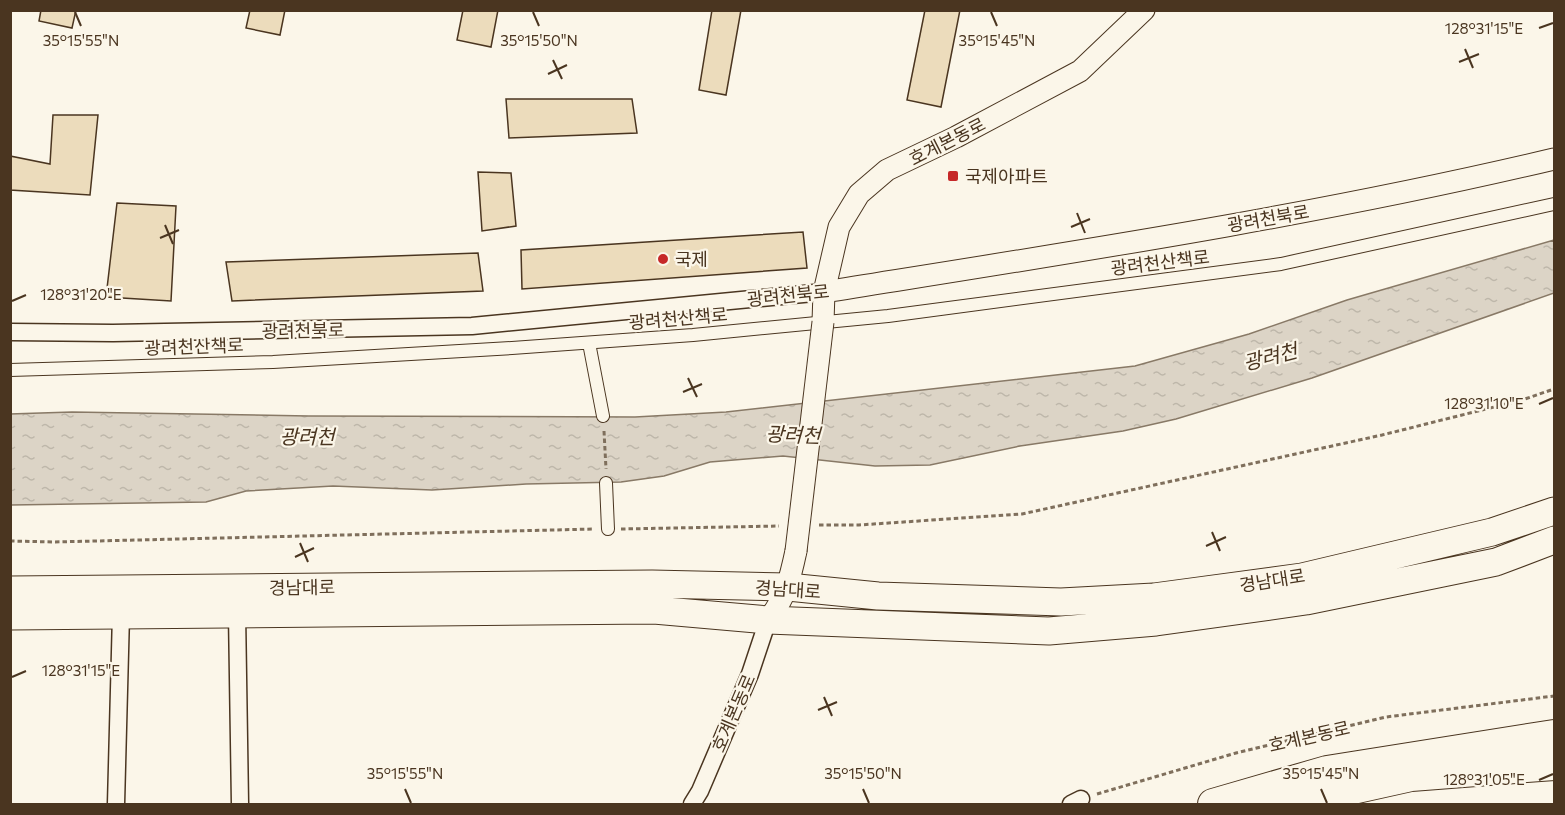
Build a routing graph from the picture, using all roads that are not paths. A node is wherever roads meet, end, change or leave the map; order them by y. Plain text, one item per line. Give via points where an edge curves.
1 (1144, 10) edge
2 (1554, 159) edge
3 (1554, 204) edge
4 (824, 292) junction
5 (823, 322) junction
6 (10, 332) edge
7 (589, 343) junction
8 (10, 370) edge
9 (603, 416) road end
10 (606, 483) road end
11 (1554, 506) edge
12 (1554, 511) edge
13 (608, 529) dead end
14 (1492, 532) junction
15 (1554, 540) edge
16 (1554, 548) edge
17 (1496, 562) junction
18 (788, 587) junction
19 (10, 590) edge
20 (237, 613) junction
21 (121, 614) junction
22 (10, 616) edge
23 (768, 620) junction
24 (1554, 735) edge
25 (1554, 765) edge
26 (1554, 780) edge
27 (116, 804) edge
28 (240, 804) edge
29 (692, 804) edge
30 (1213, 804) edge
31 (1285, 804) edge
32 (1360, 804) edge

1 - 4 street, 호계본동로 via 1080,72 887,170 859,194 839,227
2 - 4 street, 광려천북로 via 1440,187
3 - 5 street, 광려천산책로 via 1281,264
4 - 5 street, 호계본동로
4 - 6 street, 광려천북로 via 472,326
5 - 7 street, 광려천산책로
5 - 18 street, 호계본동로, bridge via 796,551
7 - 8 street, 광려천산책로 via 273,362
7 - 9 street
10 - 13 street
11 - 14 street
12 - 14 highway, 경남대로
14 - 18 highway, 경남대로 via 1302,577 1154,597 1061,602 878,596
15 - 17 highway, 경남대로
16 - 17 street
17 - 23 highway, 경남대로 via 1306,601 1156,622 1049,631
18 - 19 highway, 경남대로 via 652,584
18 - 23 street, 호계본동로
20 - 21 highway, 경남대로
20 - 23 highway, 경남대로 via 654,610
20 - 28 street
21 - 22 highway, 경남대로
21 - 27 street
23 - 29 street, 호계본동로 via 750,674
24 - 30 highway via 1327,771
25 - 31 highway via 1411,776
26 - 32 highway

